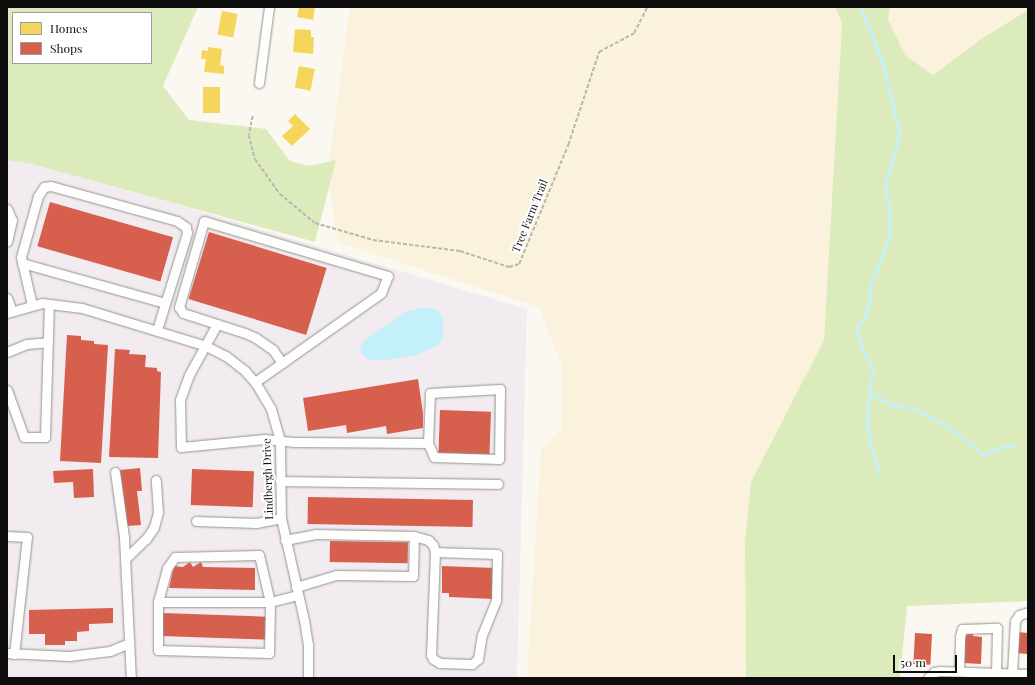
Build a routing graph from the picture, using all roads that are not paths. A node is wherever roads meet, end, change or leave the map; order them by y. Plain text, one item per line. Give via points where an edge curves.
1 (269, 7) edge
2 (259, 83) dead end
3 (7, 209) edge
4 (7, 241) edge
5 (22, 262) junction
6 (7, 298) edge
7 (165, 303) junction
8 (49, 304) junction
9 (32, 305) junction
10 (9, 312) edge
11 (217, 324) junction
12 (157, 330) junction
13 (48, 342) junction
14 (206, 346) junction
15 (7, 352) edge
16 (282, 363) junction
17 (255, 382) junction
18 (7, 390) edge
19 (280, 441) junction
20 (428, 443) junction
21 (115, 472) dead end
22 (156, 480) dead end
23 (280, 481) junction
24 (498, 484) dead end
25 (281, 518) junction
26 (196, 521) dead end
27 (7, 536) edge
28 (414, 536) junction
29 (284, 540) junction
30 (434, 552) junction
31 (125, 559) junction
32 (297, 591) junction
33 (158, 602) junction
34 (270, 602) junction
35 (1028, 612) edge
36 (129, 643) junction
37 (10, 654) edge
38 (959, 672) junction
39 (996, 673) junction
40 (1012, 673) junction
41 (1028, 674) edge
42 (131, 678) edge
43 (308, 678) edge
44 (928, 678) edge

1 - 2 street
3 - 4 street via 12,220
5 - 7 street
5 - 7 street via 21,257 38,196 44,187 50,186 170,219 182,223 187,232
5 - 9 street
6 - 10 street
7 - 12 street
8 - 9 street, Lindbergh Drive
8 - 12 street, Lindbergh Drive via 82,308
8 - 13 street
9 - 10 street, Lindbergh Drive
11 - 14 street
11 - 16 street via 256,338 273,350
11 - 16 street via 183,313 179,307 204,221 388,276 381,293
12 - 14 street, Lindbergh Drive
13 - 15 street via 28,344
13 - 18 street via 45,437 24,437
14 - 17 street, Lindbergh Drive via 226,356
14 - 19 street via 189,375 180,400 181,447 265,439
16 - 17 street
17 - 19 street, Lindbergh Drive via 271,409
19 - 20 street
19 - 23 street, Lindbergh Drive
20 - 20 street via 430,393 500,389 499,459 434,457
21 - 31 street
22 - 31 street via 158,512 154,527 146,539
23 - 24 street
23 - 25 street, Lindbergh Drive
25 - 26 street via 256,523
25 - 29 street, Lindbergh Drive
27 - 37 street via 27,537
28 - 29 street via 316,534
28 - 30 street via 428,540 433,545
28 - 32 street via 413,576 336,575
29 - 32 street, Lindbergh Drive
30 - 30 street via 431,655 440,663 472,664 478,659 482,635 496,601 497,554
31 - 36 street
32 - 34 street
32 - 43 street, Lindbergh Drive via 308,644
33 - 34 street
33 - 34 street via 167,568 175,557 259,555
33 - 34 street via 158,650 269,653
35 - 40 street via 1019,615 1015,621
36 - 37 street via 110,651 69,656
36 - 42 street
38 - 39 street
38 - 39 street via 962,629 997,628
38 - 44 street via 934,672
39 - 40 street
40 - 41 street

